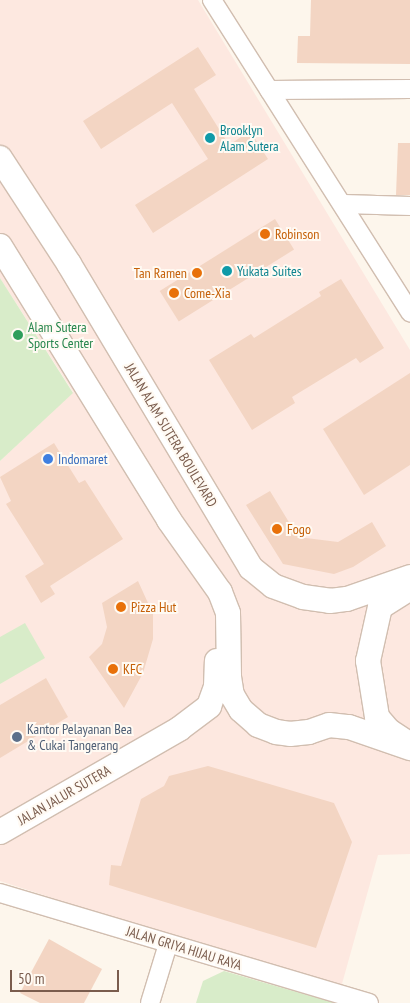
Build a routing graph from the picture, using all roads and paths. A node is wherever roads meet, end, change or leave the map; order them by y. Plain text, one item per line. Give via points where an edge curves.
1 (212, 0) edge
2 (410, 89) edge
3 (268, 90) junction
4 (0, 158) edge
5 (344, 204) junction
6 (410, 206) edge
7 (0, 246) edge
8 (410, 312) edge
9 (410, 577) edge
10 (410, 588) edge
11 (228, 613) junction
12 (258, 725) junction
13 (180, 729) junction
14 (410, 744) edge
15 (410, 748) edge
16 (0, 832) edge
17 (0, 892) edge
18 (168, 944) junction
19 (150, 1003) edge
20 (369, 1003) edge

1 - 3 street
2 - 3 street
3 - 5 street
4 - 9 main road, JALAN ALAM SUTERA BOULEVARD via 69,264 252,568 273,586 303,597 330,601 347,599
5 - 6 street
5 - 8 street
7 - 11 main road via 169,520 220,592
10 - 14 main road via 380,608 368,661 376,717
11 - 12 main road, JALAN JALUR SUTERA via 232,695 241,710
11 - 13 main road, JALAN JALUR SUTERA via 220,644 214,698 209,706
12 - 13 main road, JALAN JALUR SUTERA via 230,717
12 - 15 main road, JALAN JALUR SUTERA via 290,734 329,725 349,727
13 - 16 main road, JALAN JALUR SUTERA
17 - 18 street, JALAN GRIYA HIJAU RAYA
18 - 19 street
18 - 20 street, JALAN GRIYA HIJAU RAYA

